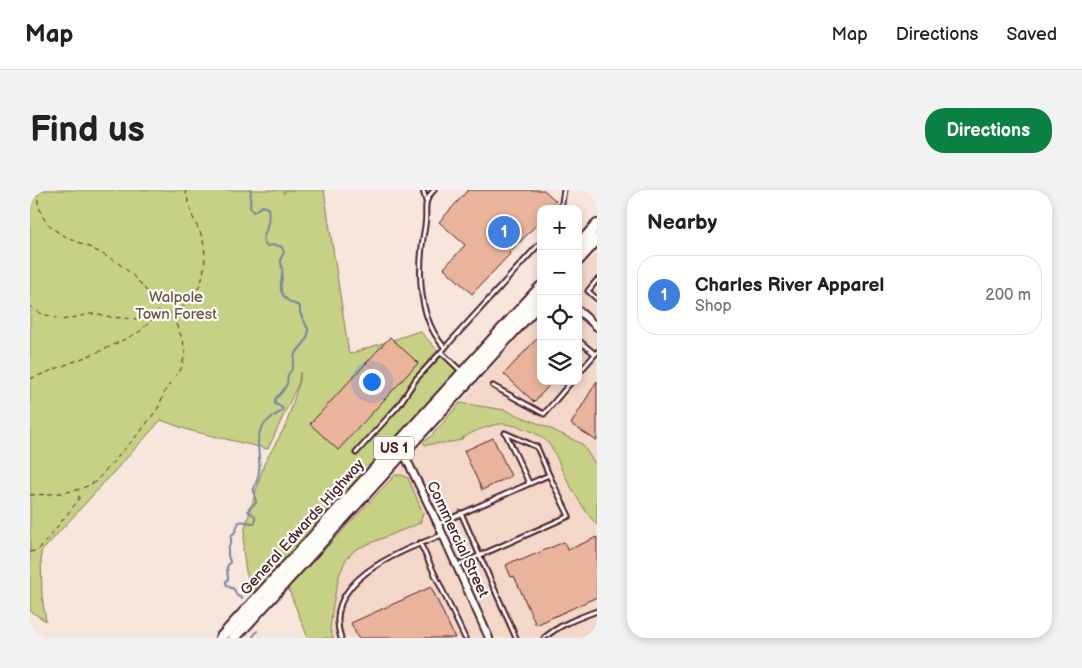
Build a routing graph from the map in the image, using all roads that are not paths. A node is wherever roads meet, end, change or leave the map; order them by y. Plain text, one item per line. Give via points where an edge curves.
1 (423, 190) edge
2 (434, 190) edge
3 (564, 190) edge
4 (426, 200) junction
5 (562, 205) edge
6 (597, 225) edge
7 (597, 239) edge
8 (582, 242) edge
9 (537, 246) edge
10 (582, 256) edge
11 (597, 280) edge
12 (537, 291) edge
13 (597, 299) edge
14 (537, 305) edge
15 (582, 314) edge
16 (597, 327) edge
17 (582, 343) edge
18 (446, 348) junction
19 (441, 352) junction
20 (596, 353) edge
21 (582, 369) edge
22 (462, 373) junction
23 (569, 385) edge
24 (494, 386) dead end
25 (403, 452) junction
26 (356, 453) dead end
27 (549, 475) junction
28 (528, 484) junction
29 (461, 513) junction
30 (438, 524) junction
31 (442, 535) junction
32 (420, 544) junction
33 (480, 556) junction
34 (456, 566) junction
35 (597, 611) edge
36 (249, 615) junction
37 (221, 638) edge
38 (234, 638) edge
39 (341, 638) edge
40 (464, 638) edge
41 (489, 638) edge
42 (516, 638) edge
43 (544, 638) edge

1 - 4 lane
2 - 4 lane
3 - 5 lane
4 - 18 lane via 421,259 422,299 432,327
6 - 8 main road
7 - 10 main road
9 - 18 lane
11 - 13 lane via 588,291
12 - 22 main road, General Edwards Highway / US 1
14 - 25 main road, General Edwards Highway / US 1
15 - 16 street
17 - 20 lane
18 - 19 lane
19 - 22 lane
19 - 26 lane via 416,379 399,406
20 - 21 lane
22 - 36 main road, General Edwards Highway / US 1
23 - 24 lane via 544,414
25 - 30 street, Commercial Street
25 - 36 main road, General Edwards Highway / US 1
27 - 28 lane
27 - 28 lane via 537,447 506,433
27 - 33 lane via 569,516
28 - 29 lane
29 - 30 lane
29 - 33 lane
30 - 31 street, Commercial Street
31 - 32 lane
31 - 34 street, Commercial Street
32 - 39 lane via 374,566 352,587 342,601 337,618
32 - 40 lane
33 - 34 lane
33 - 42 lane
34 - 41 street, Commercial Street
35 - 43 lane via 556,629
36 - 37 main road, US 1
36 - 38 main road, US 1

